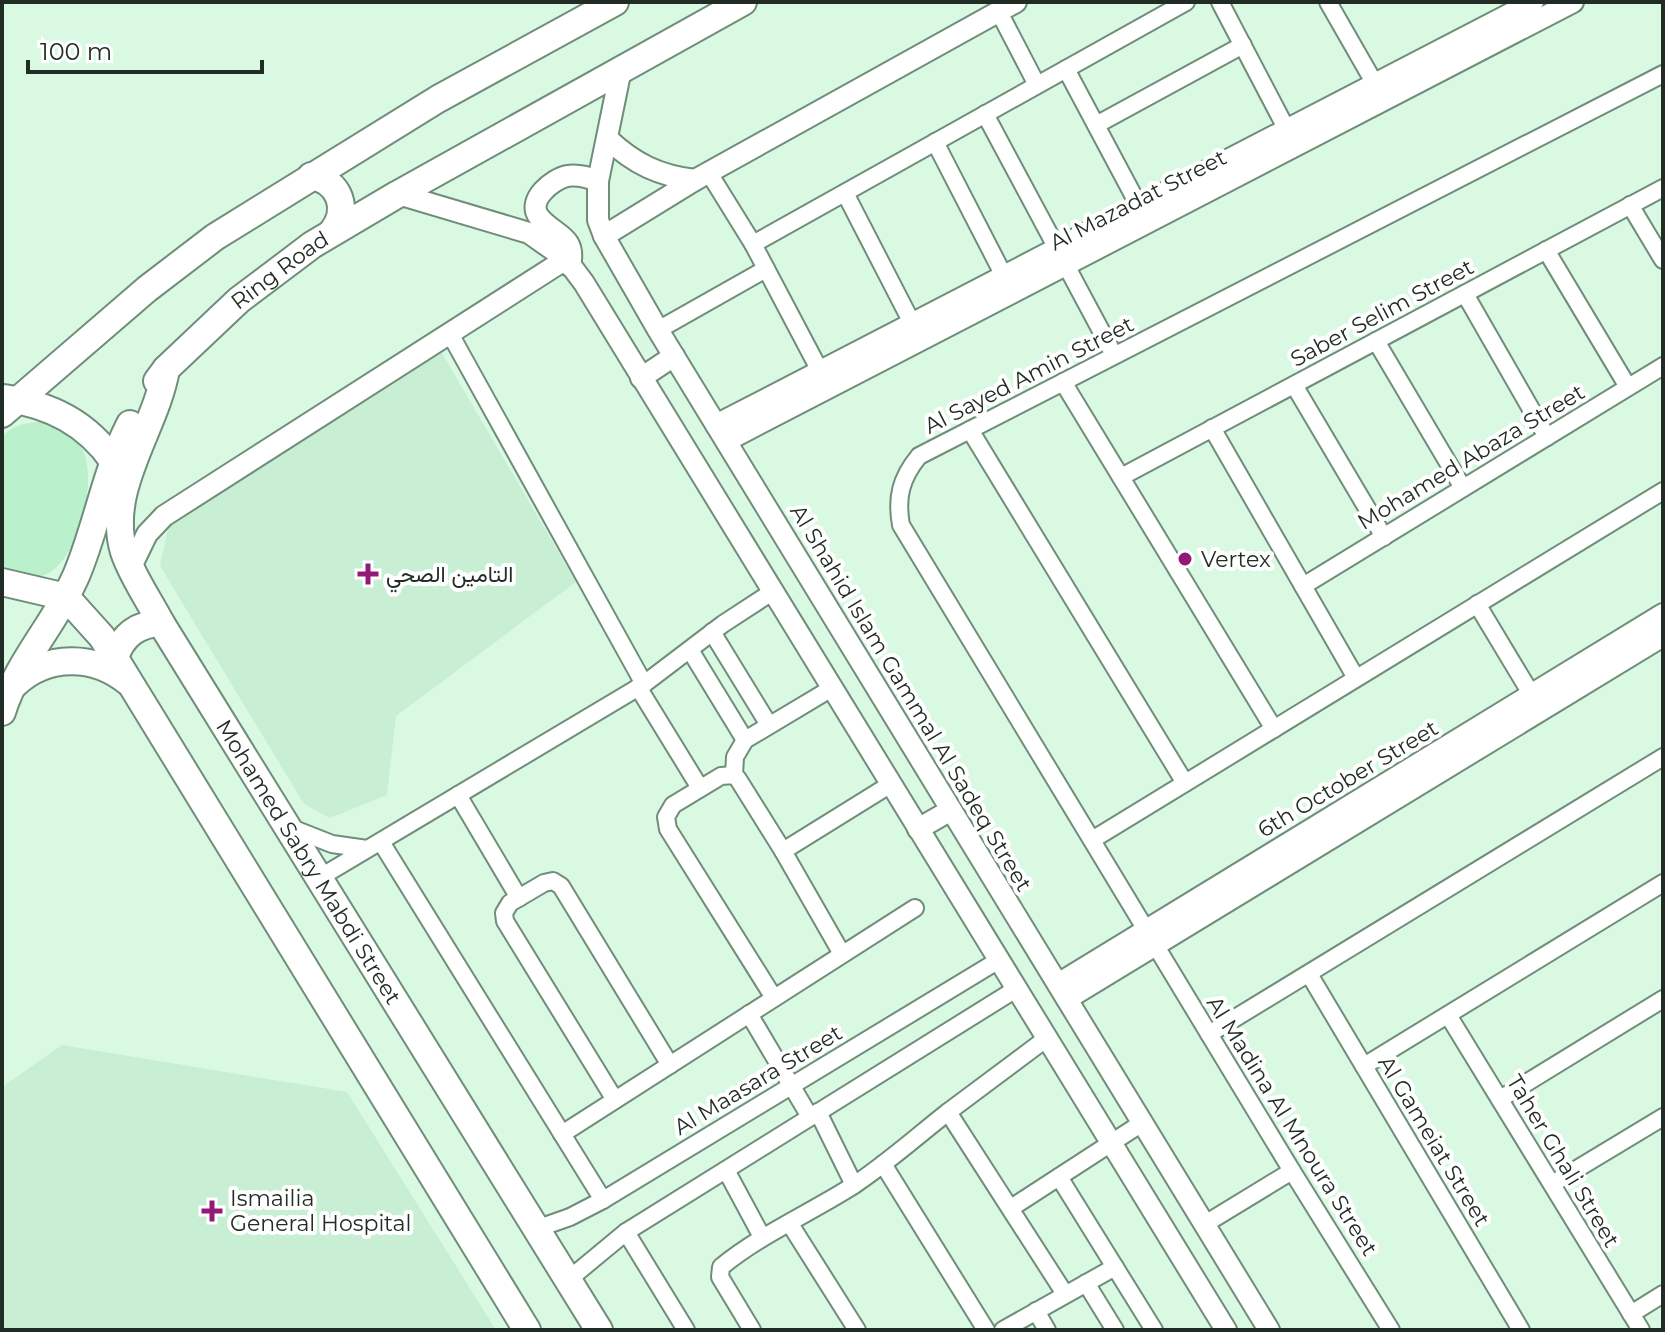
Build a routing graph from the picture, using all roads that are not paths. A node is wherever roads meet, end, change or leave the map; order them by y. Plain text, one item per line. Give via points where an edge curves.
1 (615, 2) edge
2 (743, 2) edge
3 (1186, 2) edge
4 (1220, 2) edge
5 (1328, 2) edge
6 (1533, 2) edge
7 (1573, 2) edge
8 (1008, 7) edge
9 (1243, 45) junction
10 (621, 69) junction
11 (1066, 69) junction
12 (1663, 74) edge
13 (1375, 84) junction
14 (1037, 85) junction
15 (985, 114) junction
16 (1096, 125) junction
17 (1287, 130) junction
18 (608, 139) junction
19 (935, 142) junction
20 (311, 176) junction
21 (702, 177) junction
22 (598, 181) junction
23 (1663, 188) edge
24 (845, 193) junction
25 (398, 194) junction
26 (1630, 205) junction
27 (1139, 206) junction
28 (332, 232) junction
29 (604, 236) junction
30 (753, 244) junction
31 (1546, 250) junction
32 (1061, 257) junction
33 (1663, 260) edge
34 (568, 263) junction
35 (766, 269) junction
36 (1004, 276) junction
37 (1465, 294) junction
38 (912, 323) junction
39 (658, 330) junction
40 (449, 332) junction
41 (1376, 341) junction
42 (1114, 355) junction
43 (674, 356) junction
44 (1663, 366) edge
45 (166, 369) junction
46 (820, 371) junction
47 (641, 378) junction
48 (1063, 382) junction
49 (1294, 385) junction
50 (1628, 387) junction
51 (7, 404) edge
52 (1212, 428) junction
53 (970, 430) junction
54 (721, 433) junction
55 (1547, 437) junction
56 (114, 462) junction
57 (1121, 477) junction
58 (1463, 488) junction
59 (1663, 491) edge
60 (1384, 537) junction
61 (131, 567) junction
62 (2, 582) edge
63 (1303, 586) junction
64 (772, 592) junction
65 (66, 597) junction
66 (1477, 604) junction
67 (1663, 614) edge
68 (161, 623) junction
69 (712, 632) junction
70 (1663, 636) edge
71 (690, 650) junction
72 (115, 657) junction
73 (1356, 678) junction
74 (132, 685) junction
75 (641, 685) junction
76 (832, 688) junction
77 (6, 700) edge
78 (1536, 703) junction
79 (769, 725) junction
80 (1274, 729) junction
81 (745, 740) junction
82 (1663, 757) edge
83 (734, 775) junction
84 (1185, 783) junction
85 (891, 784) junction
86 (700, 788) junction
87 (458, 795) junction
88 (951, 810) junction
89 (289, 827) junction
90 (918, 829) junction
91 (1092, 840) junction
92 (374, 845) junction
93 (783, 851) junction
94 (319, 878) junction
95 (1663, 883) edge
96 (519, 898) junction
97 (915, 908) dead end
98 (1150, 938) junction
99 (842, 954) junction
100 (999, 960) junction
101 (1309, 974) junction
102 (1016, 989) junction
103 (1062, 992) junction
104 (774, 998) junction
105 (1663, 999) edge
106 (749, 1014) junction
107 (1448, 1015) junction
108 (1209, 1034) junction
109 (1047, 1038) junction
110 (670, 1065) junction
111 (1364, 1066) junction
112 (792, 1085) junction
113 (1500, 1099) junction
114 (615, 1100) junction
115 (948, 1112) junction
116 (814, 1115) junction
117 (1663, 1117) edge
118 (1142, 1123) junction
119 (562, 1134) junction
120 (1111, 1143) junction
121 (883, 1164) junction
122 (726, 1170) junction
123 (1292, 1171) junction
124 (1059, 1177) junction
125 (1552, 1184) junction
126 (854, 1185) junction
127 (603, 1200) junction
128 (1011, 1208) junction
129 (790, 1224) junction
130 (1205, 1224) junction
131 (536, 1229) junction
132 (626, 1232) junction
133 (762, 1237) junction
134 (1115, 1267) junction
135 (568, 1280) junction
136 (1086, 1283) junction
137 (1065, 1294) junction
138 (1663, 1294) edge
139 (1036, 1311) junction
140 (1631, 1314) junction
141 (527, 1330) edge
142 (599, 1330) edge
143 (686, 1330) edge
144 (752, 1330) edge
145 (857, 1330) edge
146 (986, 1330) edge
147 (1003, 1330) edge
148 (1047, 1330) edge
149 (1115, 1330) edge
150 (1154, 1330) edge
151 (1226, 1330) edge
152 (1269, 1330) edge
153 (1391, 1330) edge
154 (1521, 1330) edge
155 (1641, 1330) edge

1 - 20 main road
2 - 10 main road, Ring Road
3 - 11 street
4 - 9 street
5 - 13 street
6 - 13 street, Al Mazadat Street
7 - 32 street, Al Mazadat Street
8 - 14 street
8 - 21 street
9 - 16 street
9 - 17 street
10 - 18 street, Al Shahid Islam Gammal Al Sadeq Street
10 - 25 main road, Ring Road
11 - 14 street
11 - 16 street
12 - 42 street, Al Sayed Amin Street
13 - 17 street, Al Mazadat Street
14 - 15 street
15 - 19 street
15 - 32 street
16 - 27 street
17 - 27 street, Al Mazadat Street
18 - 21 street via 647,168 675,178
18 - 22 street, Al Shahid Islam Gammal Al Sadeq Street
19 - 24 street
19 - 36 street
20 - 28 main road via 330,183 340,199 340,219
20 - 51 main road via 204,246
21 - 29 street
21 - 30 street
22 - 29 street, Al Shahid Islam Gammal Al Sadeq Street via 598,220
22 - 34 street via 560,178 545,188 537,203 539,216 568,243
23 - 26 street, Saber Selim Street
24 - 30 street
24 - 38 street
25 - 28 main road, Ring Road
25 - 34 street via 516,228 543,241
26 - 31 street, Saber Selim Street
26 - 33 street
27 - 32 street, Al Mazadat Street
28 - 45 main road, Ring Road via 239,300
29 - 39 street, Al Shahid Islam Gammal Al Sadeq Street
30 - 35 street
31 - 37 street, Saber Selim Street
31 - 50 street
32 - 36 street, Al Mazadat Street
32 - 42 street
32 - 54 street, Al Mazadat Street
34 - 40 street
34 - 47 street
35 - 39 street
35 - 46 street
36 - 38 street, Al Mazadat Street
37 - 41 street, Saber Selim Street
37 - 55 street
38 - 46 street, Al Mazadat Street
39 - 43 street, Al Shahid Islam Gammal Al Sadeq Street
40 - 61 street via 164,516 147,534
40 - 75 street
41 - 49 street, Saber Selim Street
41 - 58 street
42 - 48 street, Al Sayed Amin Street
43 - 47 street
43 - 54 street, Al Shahid Islam Gammal Al Sadeq Street
44 - 50 street, Mohamed Abaza Street
45 - 56 main road, Ring Road via 133,418
45 - 61 main road, Mohamed Sabry Mabdi Street via 121,505 122,542
46 - 54 street, Al Mazadat Street
47 - 64 street
48 - 53 street, Al Sayed Amin Street
48 - 57 street
49 - 52 street, Saber Selim Street
49 - 60 street
50 - 55 street, Mohamed Abaza Street
51 - 56 main road via 33,403 66,416 93,436
52 - 57 street, Saber Selim Street
52 - 63 street
53 - 84 street
53 - 91 street, Al Sayed Amin Street via 919,456 907,471 900,488 901,525
54 - 88 street, Al Shahid Islam Gammal Al Sadeq Street
55 - 58 street, Mohamed Abaza Street
56 - 65 main road, Ring Road via 91,540
57 - 80 street
58 - 60 street, Mohamed Abaza Street
59 - 66 street
60 - 63 street, Mohamed Abaza Street
61 - 68 main road, Mohamed Sabry Mabdi Street
62 - 65 main road
63 - 73 street
64 - 69 street
64 - 76 street
65 - 72 main road
65 - 77 main road, Ring Road
66 - 73 street
66 - 78 street
67 - 78 street, 6th October Street
68 - 72 main road via 131,631
68 - 89 main road, Mohamed Sabry Mabdi Street
69 - 71 street
69 - 79 street
70 - 78 street, 6th October Street
71 - 75 street
71 - 81 street
72 - 74 main road
73 - 80 street
74 - 77 main road via 103,666 70,661 36,669
74 - 141 main road
75 - 86 street
75 - 87 street
76 - 79 street
76 - 85 street
78 - 98 street, 6th October Street
79 - 81 street
80 - 84 street
81 - 83 street via 735,757
82 - 101 street
83 - 86 street
83 - 93 street
84 - 91 street
85 - 90 street
85 - 93 street
86 - 104 street via 673,805 666,817 668,829
87 - 92 street
87 - 96 street
88 - 90 street
88 - 103 street, Al Shahid Islam Gammal Al Sadeq Street
89 - 92 street via 332,844
89 - 94 main road, Mohamed Sabry Mabdi Street
90 - 100 street
91 - 98 street, Al Sayed Amin Street
92 - 94 street
92 - 119 street
93 - 99 street
94 - 131 main road, Mohamed Sabry Mabdi Street
95 - 107 street
96 - 110 street via 549,881 561,886
96 - 114 street via 505,909 505,921
97 - 99 street
98 - 103 street, 6th October Street
98 - 108 street, Al Madina Al Mnoura Street
99 - 104 street
100 - 102 street
100 - 112 street, Al Maasara Street
101 - 108 street
101 - 111 street, Al Gameiat Street
102 - 109 street
102 - 116 street
103 - 118 street, Al Shahid Islam Gammal Al Sadeq Street
104 - 106 street
105 - 113 street
106 - 110 street
106 - 112 street
107 - 111 street
107 - 113 street, Taher Ghali Street
108 - 123 street, Al Madina Al Mnoura Street
109 - 115 street
109 - 120 street
110 - 114 street
111 - 154 street, Al Gameiat Street
112 - 116 street
112 - 127 street, Al Maasara Street
113 - 125 street, Taher Ghali Street
114 - 119 street
115 - 121 street
115 - 128 street
116 - 122 street
116 - 126 street
117 - 125 street
118 - 120 street
118 - 130 street, Al Shahid Islam Gammal Al Sadeq Street
119 - 127 street
120 - 124 street
120 - 151 street
121 - 126 street
121 - 146 street
122 - 132 street
122 - 133 street
123 - 130 street
123 - 153 street, Al Madina Al Mnoura Street
124 - 128 street
124 - 134 street
125 - 140 street, Taher Ghali Street
126 - 129 street
127 - 131 street, Al Maasara Street
128 - 137 street
129 - 133 street
129 - 145 street
130 - 152 street, Al Shahid Islam Gammal Al Sadeq Street
131 - 135 main road, Mohamed Sabry Mabdi Street
132 - 135 street
132 - 143 street
133 - 144 street via 723,1265 719,1274
134 - 136 street
134 - 150 street
135 - 142 main road, Mohamed Sabry Mabdi Street
136 - 137 street
136 - 149 street
137 - 139 street
138 - 140 street
139 - 147 street
139 - 148 street
140 - 155 street, Taher Ghali Street

